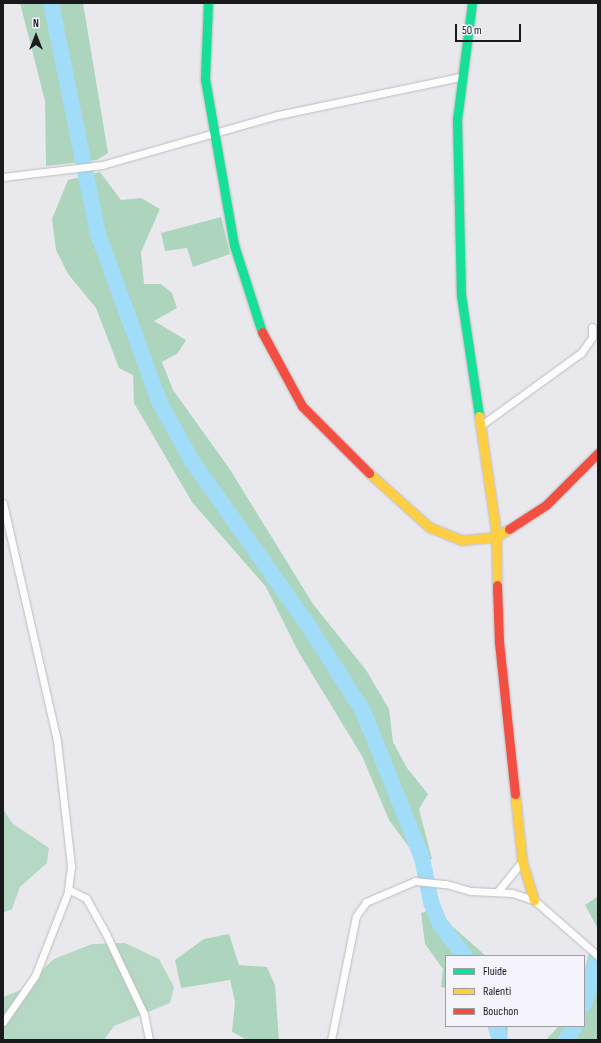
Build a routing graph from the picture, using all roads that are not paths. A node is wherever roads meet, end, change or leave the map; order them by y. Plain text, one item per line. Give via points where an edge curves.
1 (208, 3) edge
2 (472, 3) edge
3 (460, 77) junction
4 (214, 136) junction
5 (3, 177) edge
6 (592, 327) dead end
7 (480, 426) junction
8 (598, 453) edge
9 (3, 503) edge
10 (496, 537) junction
11 (522, 861) junction
12 (68, 889) junction
13 (498, 891) junction
14 (534, 900) junction
15 (598, 956) edge
16 (3, 1022) edge
17 (149, 1040) edge
18 (331, 1040) edge

1 - 4 street via 205,80
2 - 3 street
3 - 4 street via 278,115
3 - 7 street via 457,120 461,294
4 - 5 street via 102,165
4 - 10 street via 246,290 280,374 302,406 336,443 430,527 462,540
6 - 7 street via 592,337 581,352
7 - 10 street
8 - 10 street via 546,505
9 - 12 street via 57,741 70,839
10 - 11 street via 499,642
11 - 13 street
11 - 14 street
12 - 16 street via 35,976
12 - 17 street via 86,898 106,934 144,1014
13 - 14 street
13 - 18 street via 471,891 446,884 415,881 366,902 356,916
14 - 15 street

